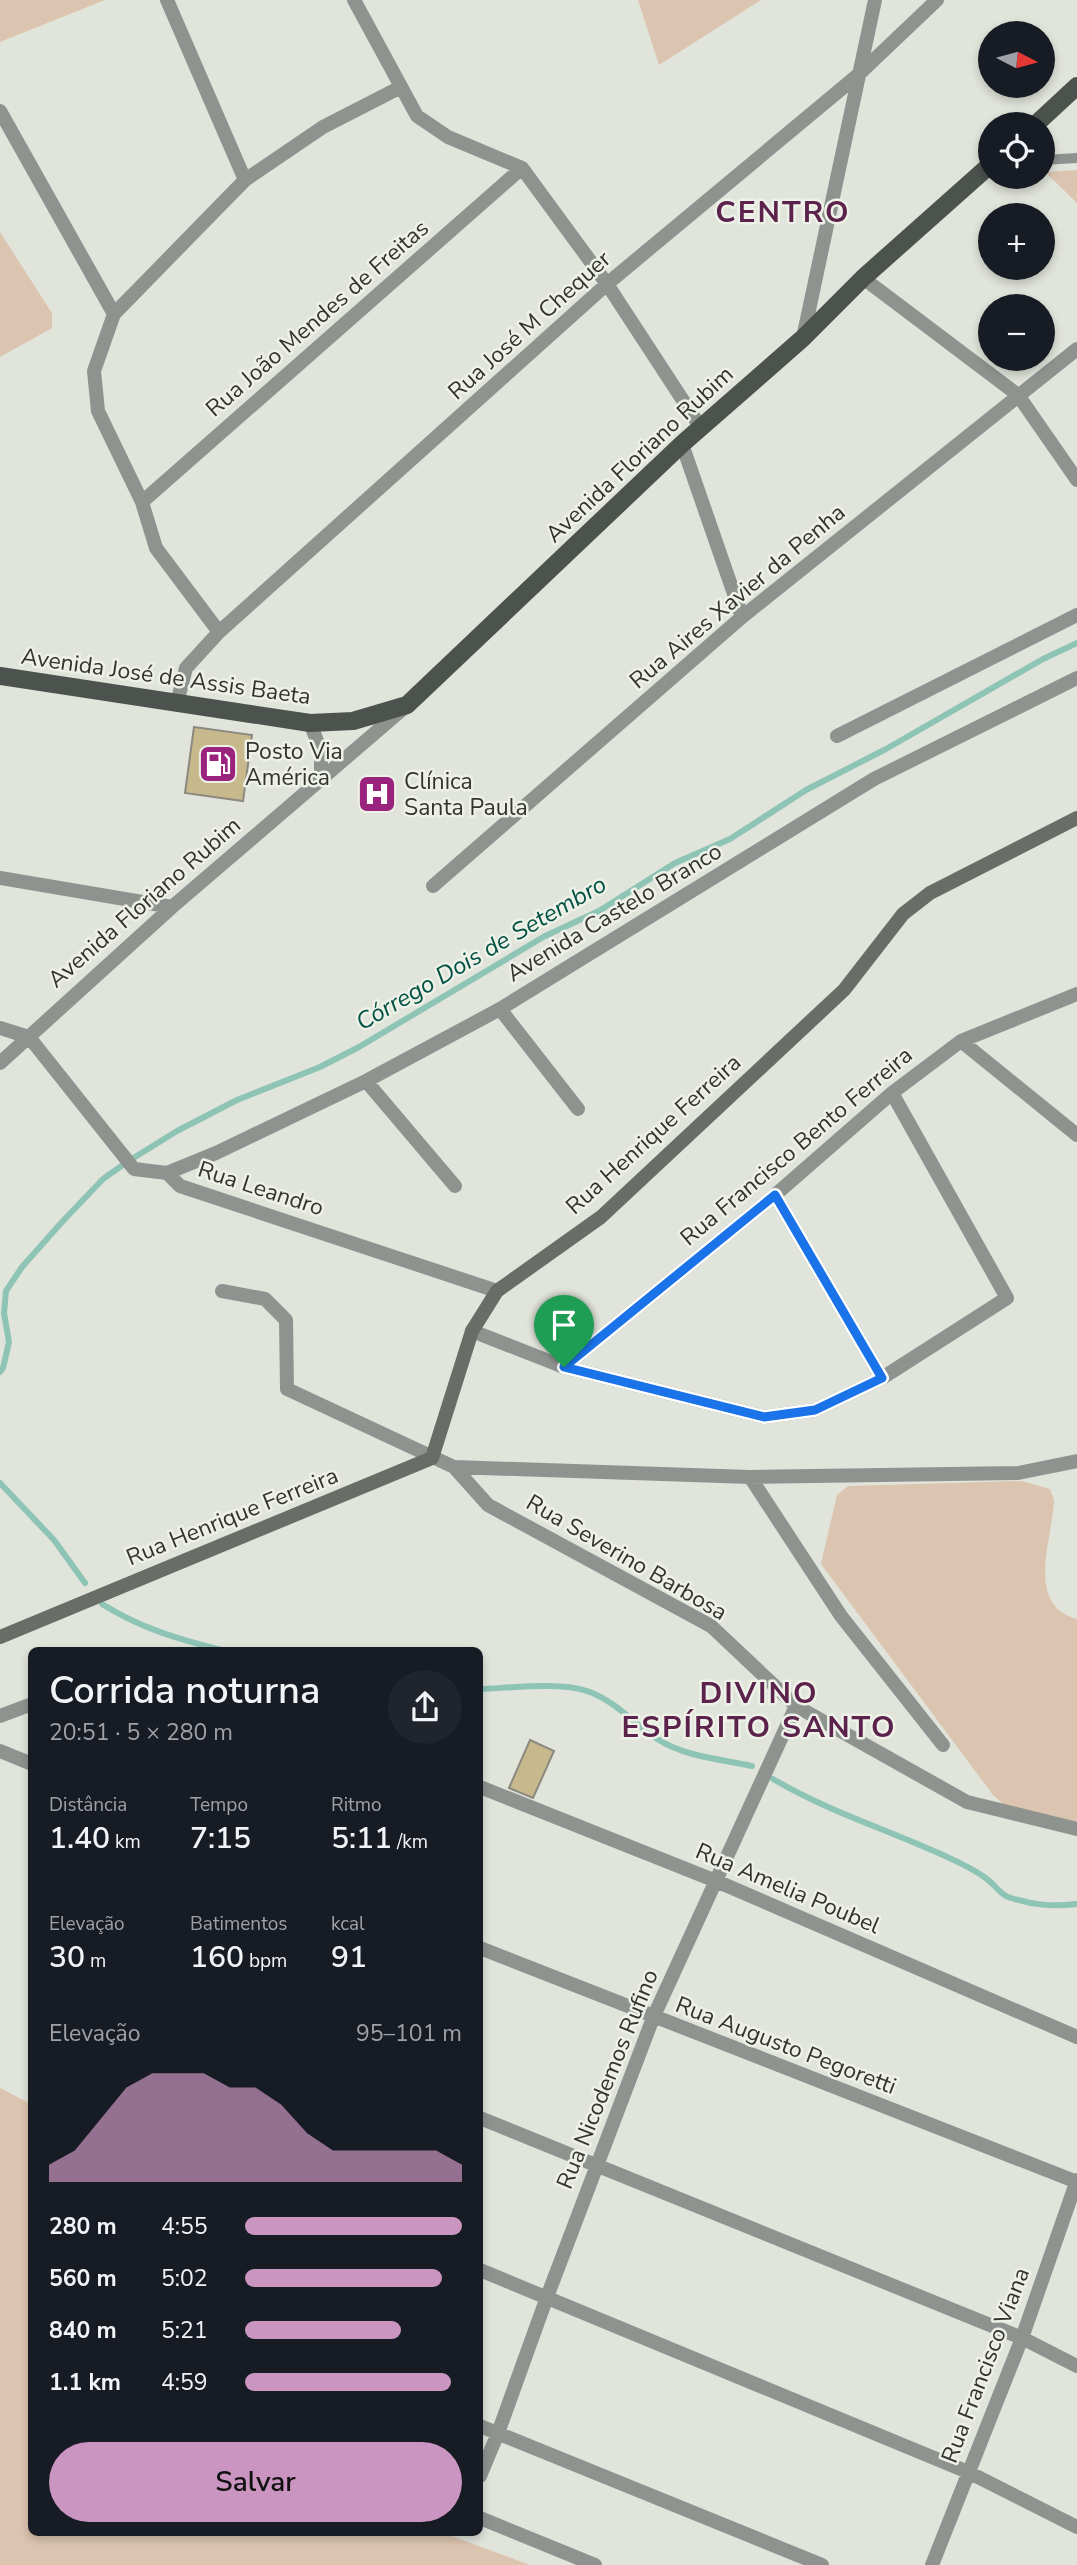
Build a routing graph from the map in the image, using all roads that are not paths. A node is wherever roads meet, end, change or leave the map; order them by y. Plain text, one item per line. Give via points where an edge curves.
1 (167, 0) edge
2 (354, 0) edge
3 (875, 0) edge
4 (937, 0) edge
5 (858, 75) junction
6 (1077, 86) edge
7 (401, 87) junction
8 (0, 111) edge
9 (1049, 112) edge
10 (1077, 158) edge
11 (1055, 159) edge
12 (522, 168) junction
13 (978, 176) edge
14 (245, 180) junction
15 (863, 278) junction
16 (607, 284) junction
17 (114, 314) junction
18 (803, 338) junction
19 (1077, 349) edge
20 (1018, 395) junction
21 (701, 428) junction
22 (682, 444) junction
23 (1077, 480) edge
24 (142, 502) junction
25 (1077, 615) edge
26 (742, 617) junction
27 (219, 632) junction
28 (0, 676) edge
29 (1077, 678) edge
30 (177, 703) junction
31 (407, 705) junction
32 (310, 723) junction
33 (838, 736) dead end
34 (321, 779) junction
35 (1077, 818) edge
36 (0, 878) edge
37 (433, 886) dead end
38 (172, 907) junction
39 (1077, 994) edge
40 (499, 1009) junction
41 (0, 1028) edge
42 (29, 1037) junction
43 (961, 1041) junction
44 (0, 1063) edge
45 (366, 1081) junction
46 (892, 1093) junction
47 (578, 1109) dead end
48 (1077, 1135) edge
49 (167, 1173) junction
50 (455, 1186) dead end
51 (775, 1195) junction
52 (222, 1291) dead end
53 (497, 1291) junction
54 (472, 1331) junction
55 (564, 1367) junction
56 (882, 1378) junction
57 (432, 1458) junction
58 (1077, 1461) edge
59 (454, 1467) junction
60 (750, 1477) junction
61 (0, 1637) edge
62 (28, 1706) edge
63 (796, 1706) junction
64 (0, 1716) edge
65 (943, 1745) dead end
66 (0, 1751) edge
67 (28, 1762) edge
68 (483, 1788) edge
69 (1077, 1829) edge
70 (716, 1881) junction
71 (483, 1949) edge
72 (653, 2018) junction
73 (1077, 2037) edge
74 (483, 2119) edge
75 (597, 2165) junction
76 (1077, 2181) edge
77 (483, 2271) edge
78 (547, 2297) junction
79 (1022, 2338) junction
80 (1077, 2366) edge
81 (483, 2427) edge
82 (498, 2433) junction
83 (483, 2469) edge
84 (968, 2472) junction
85 (483, 2519) edge
86 (1077, 2527) edge
87 (595, 2565) edge
88 (822, 2565) edge
89 (932, 2565) edge

1 - 14 street
2 - 7 street
3 - 5 street
4 - 5 street, Rua José M Chequer
5 - 16 street, Rua José M Chequer
5 - 18 street
6 - 9 main road
7 - 12 street via 417,116 448,137
7 - 14 street via 323,127
8 - 17 street
10 - 11 lane
12 - 16 street
12 - 24 street, Rua João Mendes de Freitas
13 - 15 main road, Avenida Floriano Rubim
14 - 17 street
15 - 18 main road, Avenida Floriano Rubim
15 - 20 street
16 - 21 street
16 - 27 street, Rua José M Chequer
17 - 24 street via 94,371 98,411
18 - 21 main road, Avenida Floriano Rubim
19 - 20 street, Rua Aires Xavier da Penha
20 - 23 street
20 - 26 street, Rua Aires Xavier da Penha
21 - 22 main road, Avenida Floriano Rubim
22 - 26 street
22 - 31 main road, Avenida Floriano Rubim
24 - 27 street via 156,548
25 - 33 street
26 - 37 street, Rua Aires Xavier da Penha
27 - 30 street, Rua José M Chequer via 186,668
28 - 30 main road, Avenida José de Assis Baeta
29 - 40 street, Avenida Castelo Branco via 874,779
30 - 32 main road, Avenida José de Assis Baeta
31 - 32 main road, Avenida José de Assis Baeta via 353,721
31 - 34 street, Avenida Floriano Rubim
32 - 34 street via 321,751
34 - 38 street, Avenida Floriano Rubim
35 - 53 street, Rua Henrique Ferreira via 930,893 903,914 844,990 601,1217
36 - 38 street
38 - 42 street, Avenida Floriano Rubim
39 - 43 street, Rua Francisco Bento Ferreira
40 - 45 street, Avenida Castelo Branco
40 - 47 street
41 - 42 street
42 - 44 street, Avenida Floriano Rubim
42 - 49 street, Rua Leandro via 134,1170
43 - 46 street, Rua Francisco Bento Ferreira
43 - 48 street
45 - 49 street, Avenida Castelo Branco
45 - 50 street
46 - 51 street, Rua Francisco Bento Ferreira
46 - 56 street via 1007,1298
49 - 53 street, Rua Leandro via 180,1186
51 - 55 street, Rua Francisco Bento Ferreira
51 - 56 street
52 - 57 street via 265,1298 286,1320 287,1389
53 - 54 street, Rua Henrique Ferreira
54 - 55 street
54 - 57 street, Rua Henrique Ferreira
55 - 56 street via 764,1417 815,1410
57 - 59 street
57 - 61 street, Rua Henrique Ferreira
58 - 60 street via 1018,1473
59 - 60 street
59 - 63 street, Rua Severino Barbosa via 488,1505 711,1626
60 - 65 street via 841,1616
62 - 64 street
63 - 69 street, Rua Severino Barbosa via 967,1802
63 - 70 street, Rua Nicodemos Rufino
66 - 67 street
68 - 70 street, Rua Amelia Poubel
70 - 72 street, Rua Nicodemos Rufino
70 - 73 street, Rua Amelia Poubel
71 - 72 street, Rua Augusto Pegoretti
72 - 75 street, Rua Nicodemos Rufino
72 - 76 street, Rua Augusto Pegoretti
74 - 75 street
75 - 78 street, Rua Nicodemos Rufino
75 - 79 street
76 - 79 street, Rua Francisco Viana
77 - 78 street
78 - 82 street, Rua Nicodemos Rufino
78 - 84 street
79 - 80 street
79 - 84 street, Rua Francisco Viana
81 - 82 street
82 - 83 street, Rua Nicodemos Rufino
82 - 88 street
84 - 86 street
84 - 89 street, Rua Francisco Viana
85 - 87 street

